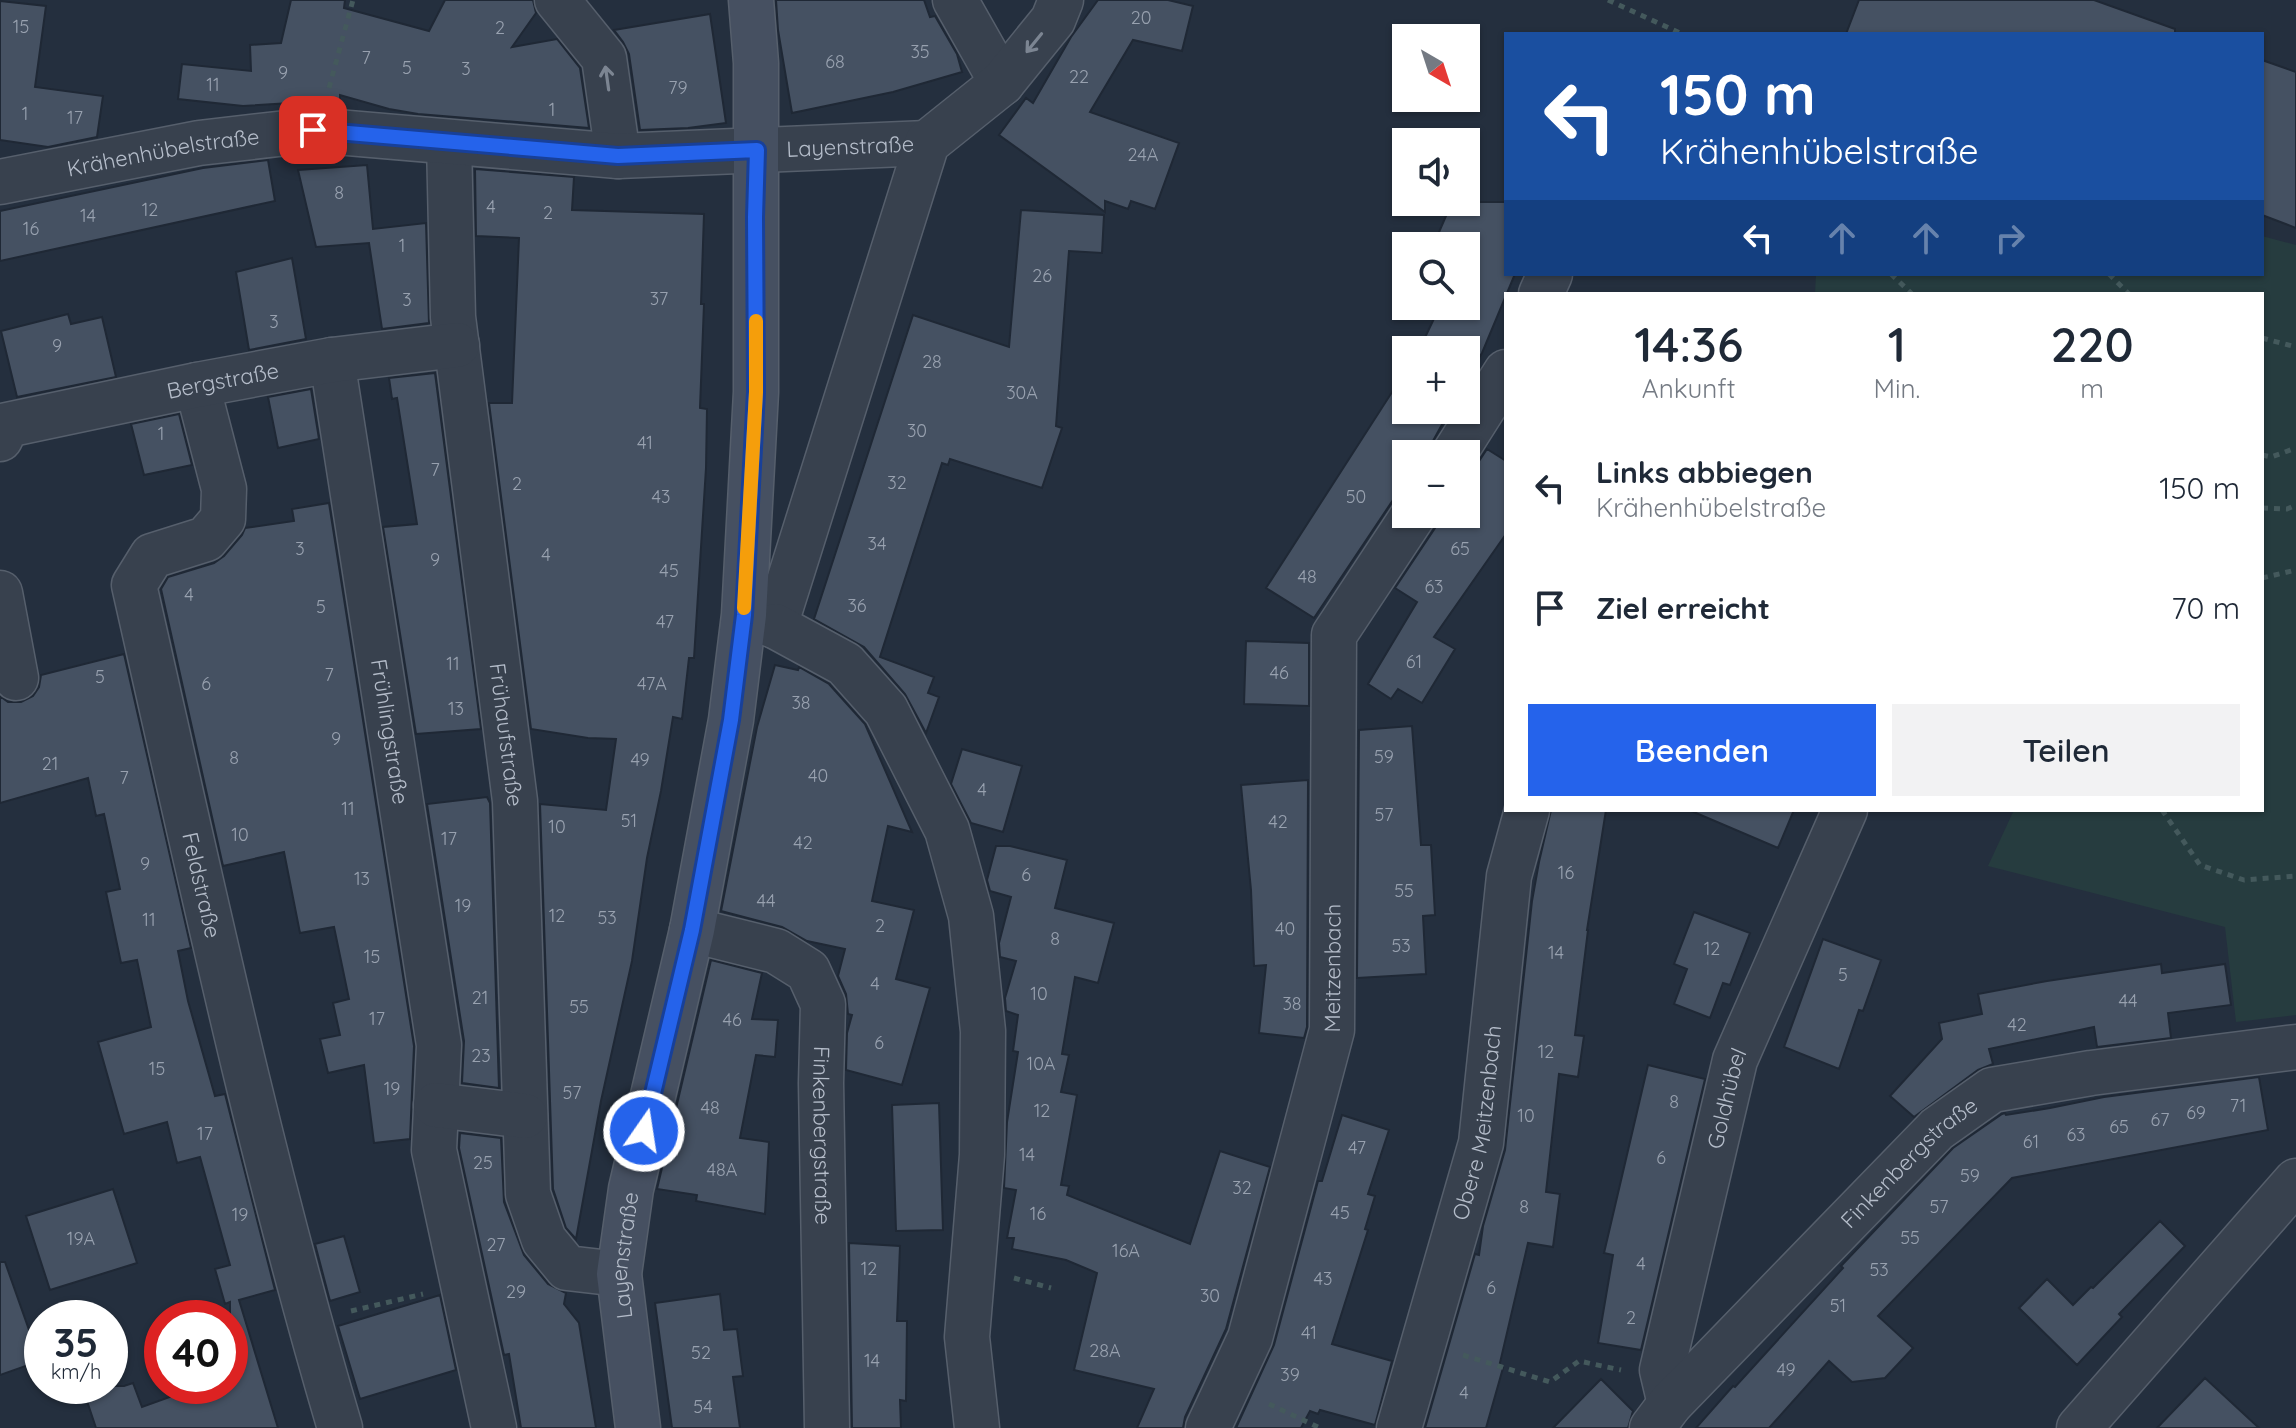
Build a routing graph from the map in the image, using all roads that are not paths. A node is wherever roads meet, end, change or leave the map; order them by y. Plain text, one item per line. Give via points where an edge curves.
1 (557, 0) edge
2 (751, 0) edge
3 (955, 0) edge
4 (1061, 0) edge
5 (1002, 83) junction
6 (449, 142) junction
7 (927, 143) junction
8 (0, 148) edge
9 (757, 150) junction
10 (618, 156) junction
11 (19, 178) edge
12 (457, 345) junction
13 (332, 360) junction
14 (1504, 375) edge
15 (197, 385) junction
16 (0, 439) edge
17 (1463, 440) edge
18 (1405, 528) edge
19 (0, 593) edge
20 (759, 620) junction
21 (16, 678) dead end
22 (1526, 812) edge
23 (1844, 812) edge
24 (692, 930) junction
25 (2296, 1047) edge
26 (436, 1105) junction
27 (525, 1116) junction
28 (2296, 1181) edge
29 (619, 1274) junction
30 (1662, 1403) edge
31 (340, 1428) edge
32 (494, 1428) edge
33 (638, 1428) edge
34 (827, 1428) edge
35 (977, 1428) edge
36 (1208, 1428) edge
37 (1399, 1428) edge
38 (2079, 1428) edge

10 -> 1 street via 604,58
2 - 9 street
3 - 5 street
4 -> 5 street, Layenstraße via 1053,20
5 - 7 street, Layenstraße
6 - 10 street, Krähenhübelstraße
6 - 11 street, Krähenhübelstraße via 317,130 199,143
6 - 12 street, Frühaufstraße
7 - 9 street, Layenstraße
7 - 20 street, Layenstraße
8 - 11 street
9 - 10 street, Krähenhübelstraße
9 - 20 street, Layenstraße
12 - 13 street, Bergstraße
12 - 27 street, Frühaufstraße via 515,801
13 - 15 street, Bergstraße
13 - 26 street, Frühlingstraße via 439,1045
14 - 17 street
15 - 16 street, Bergstraße via 7,425
15 - 31 street, Feldstraße via 224,489 223,519 206,539 152,556 134,585 224,982 308,1322
18 - 36 street, Meitzenbach via 1334,635 1332,1030 1250,1338
19 - 21 street
20 - 24 street, Layenstraße via 731,720
20 - 35 street via 845,664 886,710 947,830 971,916 983,1031 982,1155 967,1337
22 - 37 street, Obere Meitzenbach via 1509,876 1481,1143
23 - 30 street, Goldhübel via 1735,1060 1662,1370
24 - 29 street, Layenstraße via 631,1189
24 - 34 street, Finkenbergstraße via 776,951 808,971 823,1004
25 - 30 street, Finkenbergstraße via 1992,1090 1937,1129
26 - 27 street
26 - 32 street, Frühlingstraße via 434,1150
27 - 29 street, Frühaufstraße via 528,1194 544,1240 567,1268
28 - 38 street
29 - 33 street, Layenstraße

